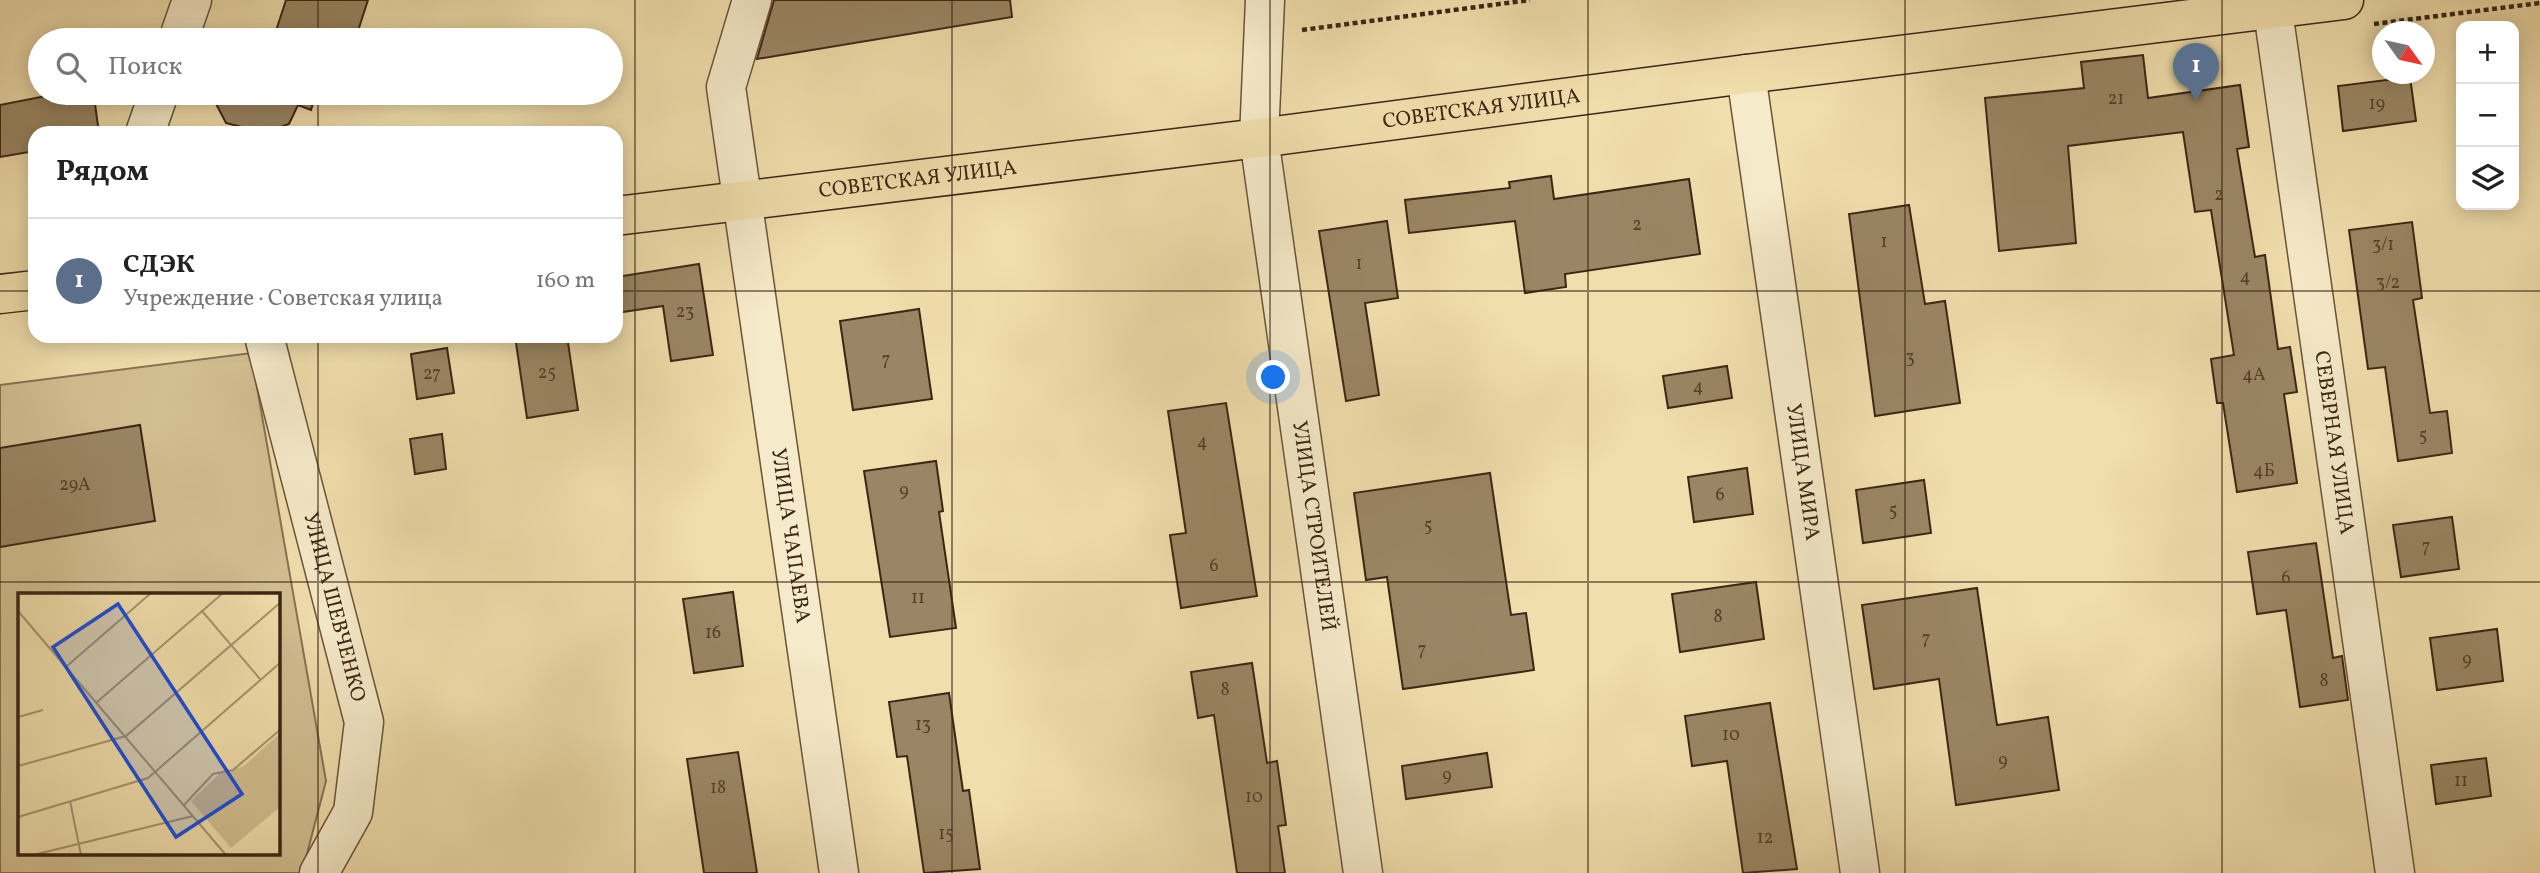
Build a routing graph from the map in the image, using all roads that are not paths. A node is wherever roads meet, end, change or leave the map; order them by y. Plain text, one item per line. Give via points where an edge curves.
1 (192, 0) edge
2 (752, 0) edge
3 (2273, 11) junction
4 (2356, 12) edge
5 (1265, 18) edge
6 (182, 28) edge
7 (1746, 74) junction
8 (155, 105) edge
9 (147, 126) edge
10 (1259, 138) junction
11 (740, 199) junction
12 (623, 215) edge
13 (28, 291) edge
14 (0, 294) edge
15 (266, 343) edge
16 (319, 873) edge
17 (839, 873) edge
18 (1363, 873) edge
19 (1860, 873) edge
20 (2395, 873) edge

1 - 6 street
2 - 11 street, УЛИЦА ЧАПАЕВА via 726,87
3 - 4 main road, СОВЕТСКАЯ УЛИЦА
3 - 7 main road, СОВЕТСКАЯ УЛИЦА
3 - 20 street, СЕВЕРНАЯ УЛИЦА
5 - 10 street, УЛИЦА СТРОИТЕЛЕЙ
7 - 10 main road, СОВЕТСКАЯ УЛИЦА
7 - 19 street, УЛИЦА МИРА
8 - 9 street
10 - 11 main road, СОВЕТСКАЯ УЛИЦА
10 - 18 street, УЛИЦА СТРОИТЕЛЕЙ
11 - 12 main road, СОВЕТСКАЯ УЛИЦА
11 - 17 street, УЛИЦА ЧАПАЕВА
13 - 14 main road
15 - 16 street, УЛИЦА ШЕВЧЕНКО via 364,722 353,812

